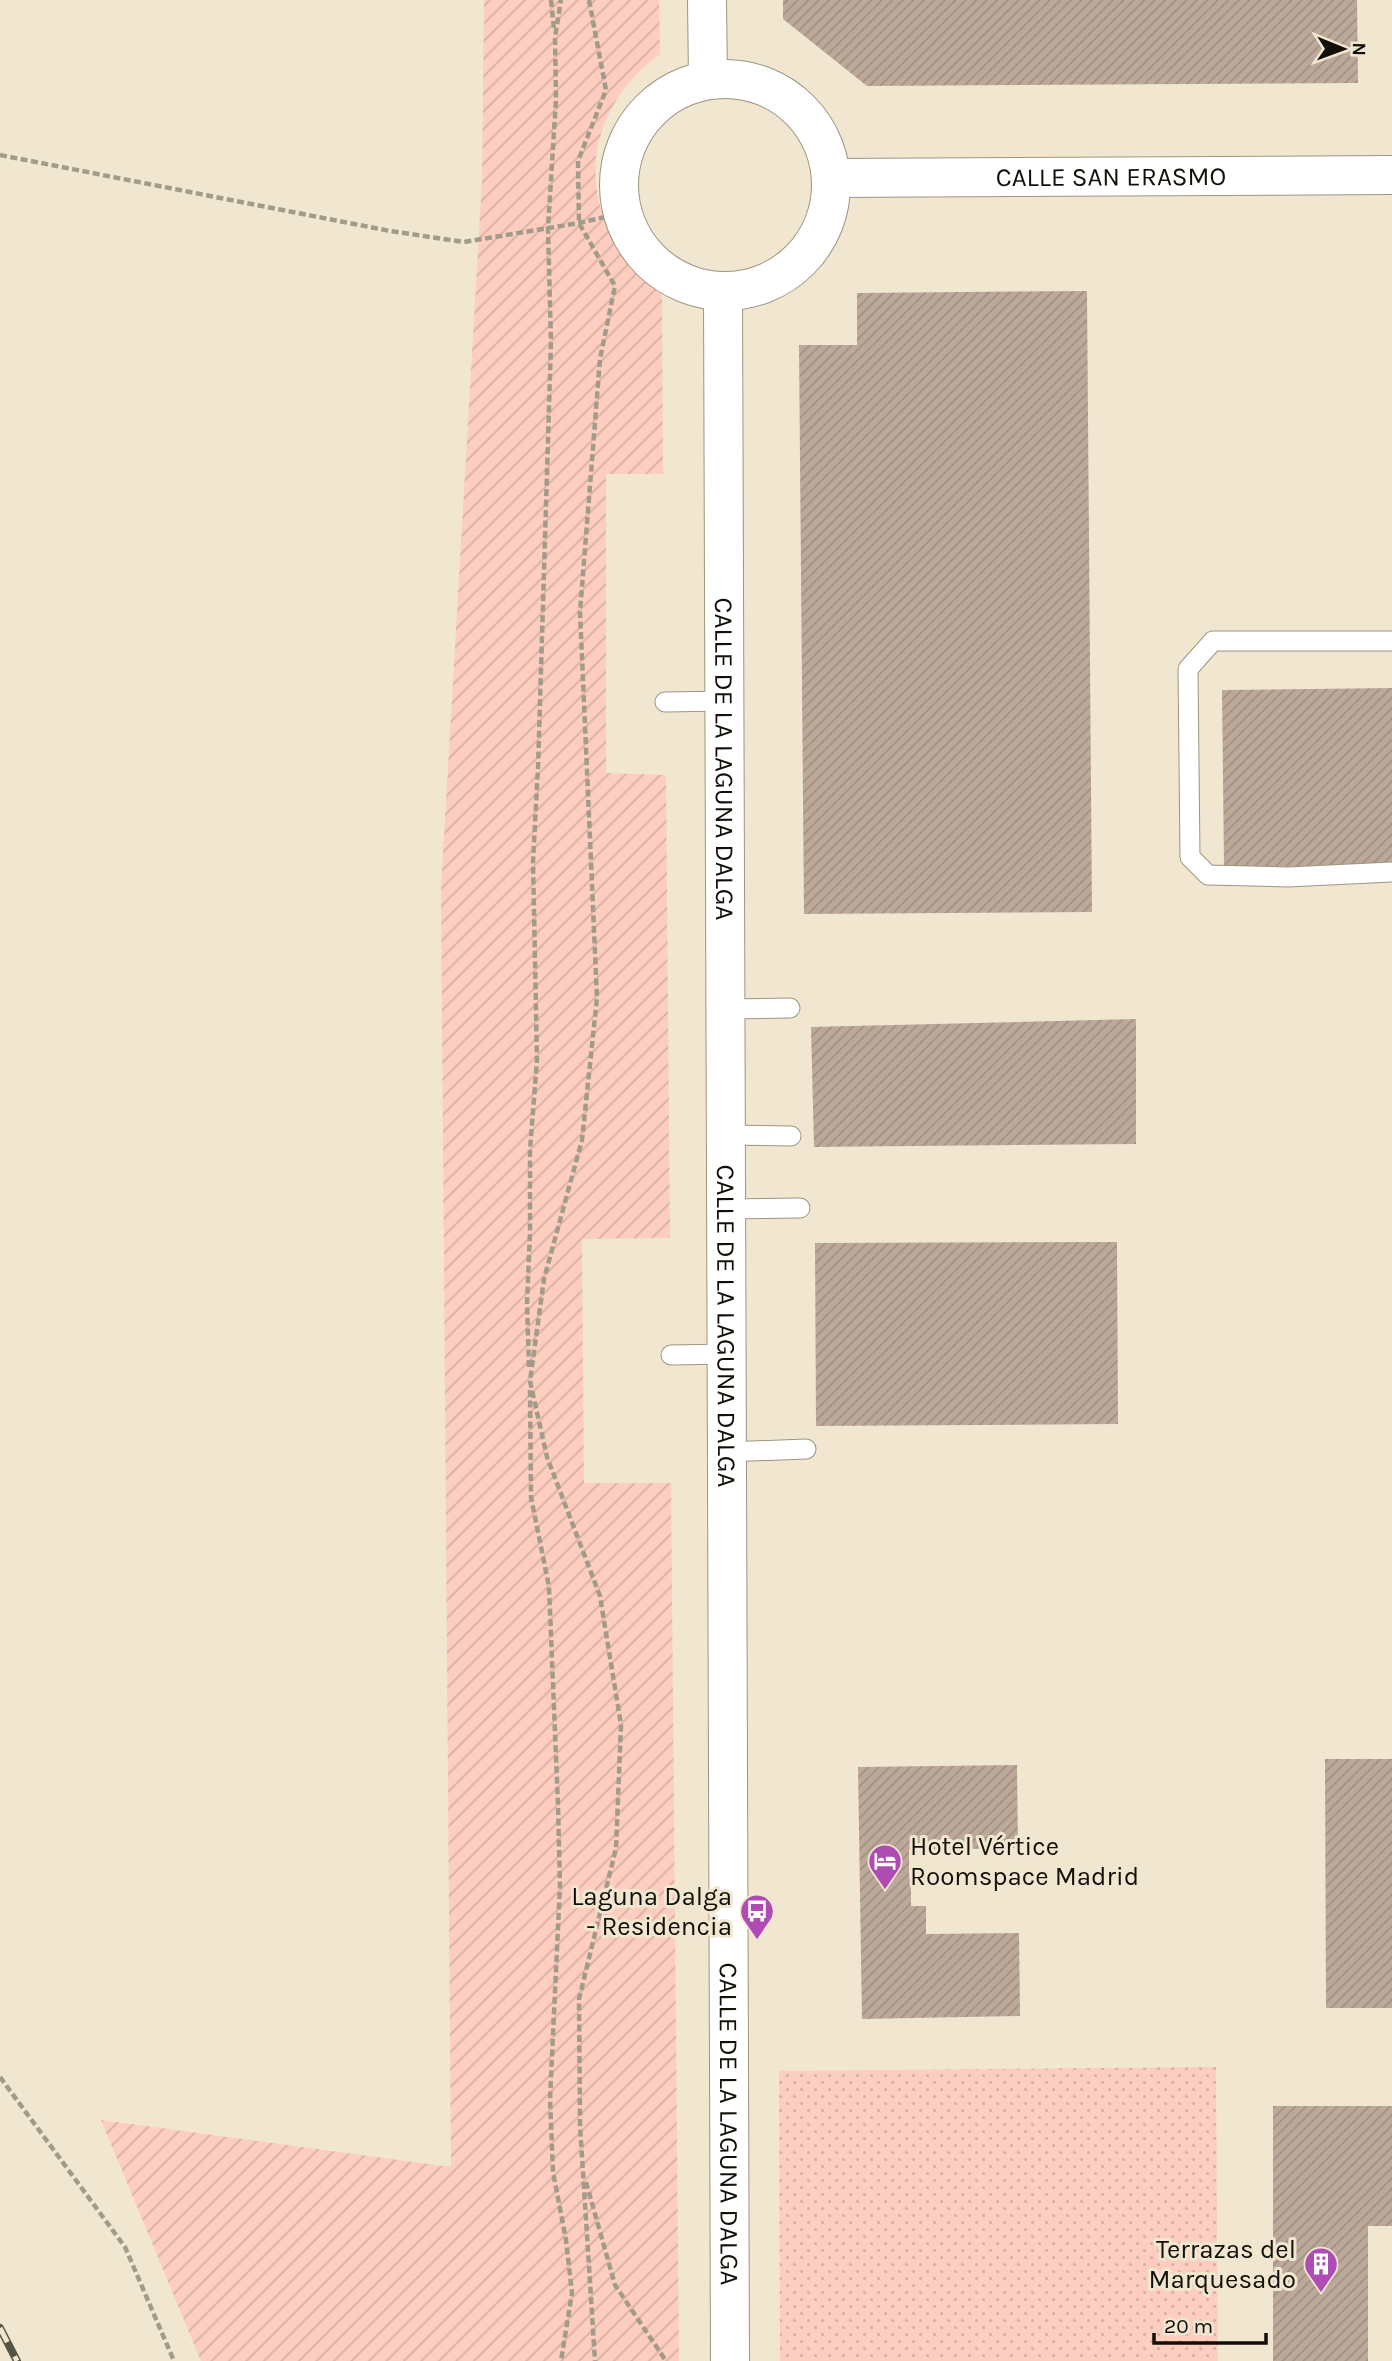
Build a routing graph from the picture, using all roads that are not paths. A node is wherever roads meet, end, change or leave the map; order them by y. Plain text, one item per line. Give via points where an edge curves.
1 (707, 0) edge
2 (708, 80) junction
3 (1392, 175) edge
4 (831, 178) junction
5 (723, 292) junction
6 (1392, 641) edge
7 (724, 701) junction
8 (665, 702) dead end
9 (1392, 872) edge
10 (790, 1008) dead end
11 (725, 1009) junction
12 (725, 1135) junction
13 (791, 1136) dead end
14 (800, 1208) dead end
15 (726, 1209) junction
16 (727, 1354) junction
17 (671, 1355) dead end
18 (806, 1449) dead end
19 (727, 1452) junction
20 (730, 2361) edge

1 - 2 street
2 - 4 street via 743,80 776,92 804,114 823,144
2 - 5 street via 675,92 646,113 627,144 619,178 622,213 637,244 660,270 689,286
3 - 4 street, CALLE SAN ERASMO
4 - 5 street via 828,214 813,246 789,271 758,287
5 - 7 street, CALLE DE LA LAGUNA DALGA
6 - 9 lane via 1213,641 1188,669 1190,857 1208,875
7 - 8 lane
7 - 11 street, CALLE DE LA LAGUNA DALGA
10 - 11 lane
11 - 12 street, CALLE DE LA LAGUNA DALGA
12 - 13 lane
12 - 15 street, CALLE DE LA LAGUNA DALGA
14 - 15 lane
15 - 16 street, CALLE DE LA LAGUNA DALGA
16 - 17 lane
16 - 19 street, CALLE DE LA LAGUNA DALGA
18 - 19 lane
19 - 20 street, CALLE DE LA LAGUNA DALGA

